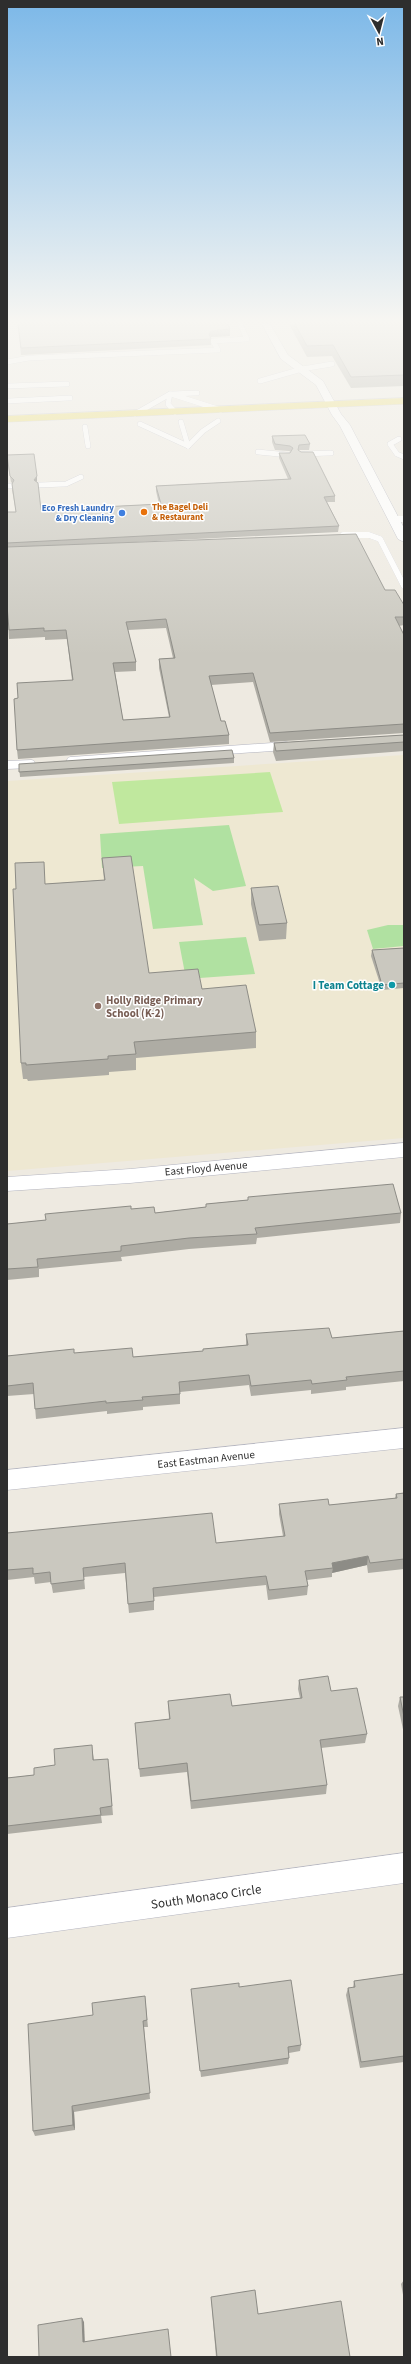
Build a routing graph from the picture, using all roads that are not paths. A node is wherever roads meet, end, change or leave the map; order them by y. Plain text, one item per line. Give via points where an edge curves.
1 (86, 434) edge
2 (166, 434) edge
3 (185, 434) edge
4 (200, 434) edge
5 (351, 434) edge
6 (399, 439) dead end
7 (88, 446) dead end
8 (188, 446) junction
9 (258, 452) dead end
10 (331, 453) dead end
11 (302, 454) edge
12 (289, 455) edge
13 (404, 457) edge
14 (81, 477) dead end
15 (38, 485) edge
16 (399, 519) edge
17 (339, 535) edge
18 (404, 539) edge
19 (402, 578) edge
20 (404, 586) edge
21 (295, 745) edge
22 (62, 762) edge
23 (38, 763) edge
24 (7, 765) edge
25 (404, 1150) edge
26 (7, 1184) edge
27 (404, 1438) edge
28 (7, 1480) edge
29 (404, 1868) edge
30 (7, 1923) edge

1 - 7 lane
2 - 8 lane
3 - 8 lane
4 - 8 lane
5 - 16 street
6 - 13 lane via 390,444 396,454
9 - 12 lane
10 - 11 lane
14 - 15 lane via 77,481
16 - 18 street
17 - 19 lane via 369,535 380,539
19 - 20 lane
21 - 22 lane
23 - 24 lane
25 - 26 street, East Floyd Avenue via 130,1176
27 - 28 street, East Eastman Avenue
29 - 30 street, South Monaco Circle

